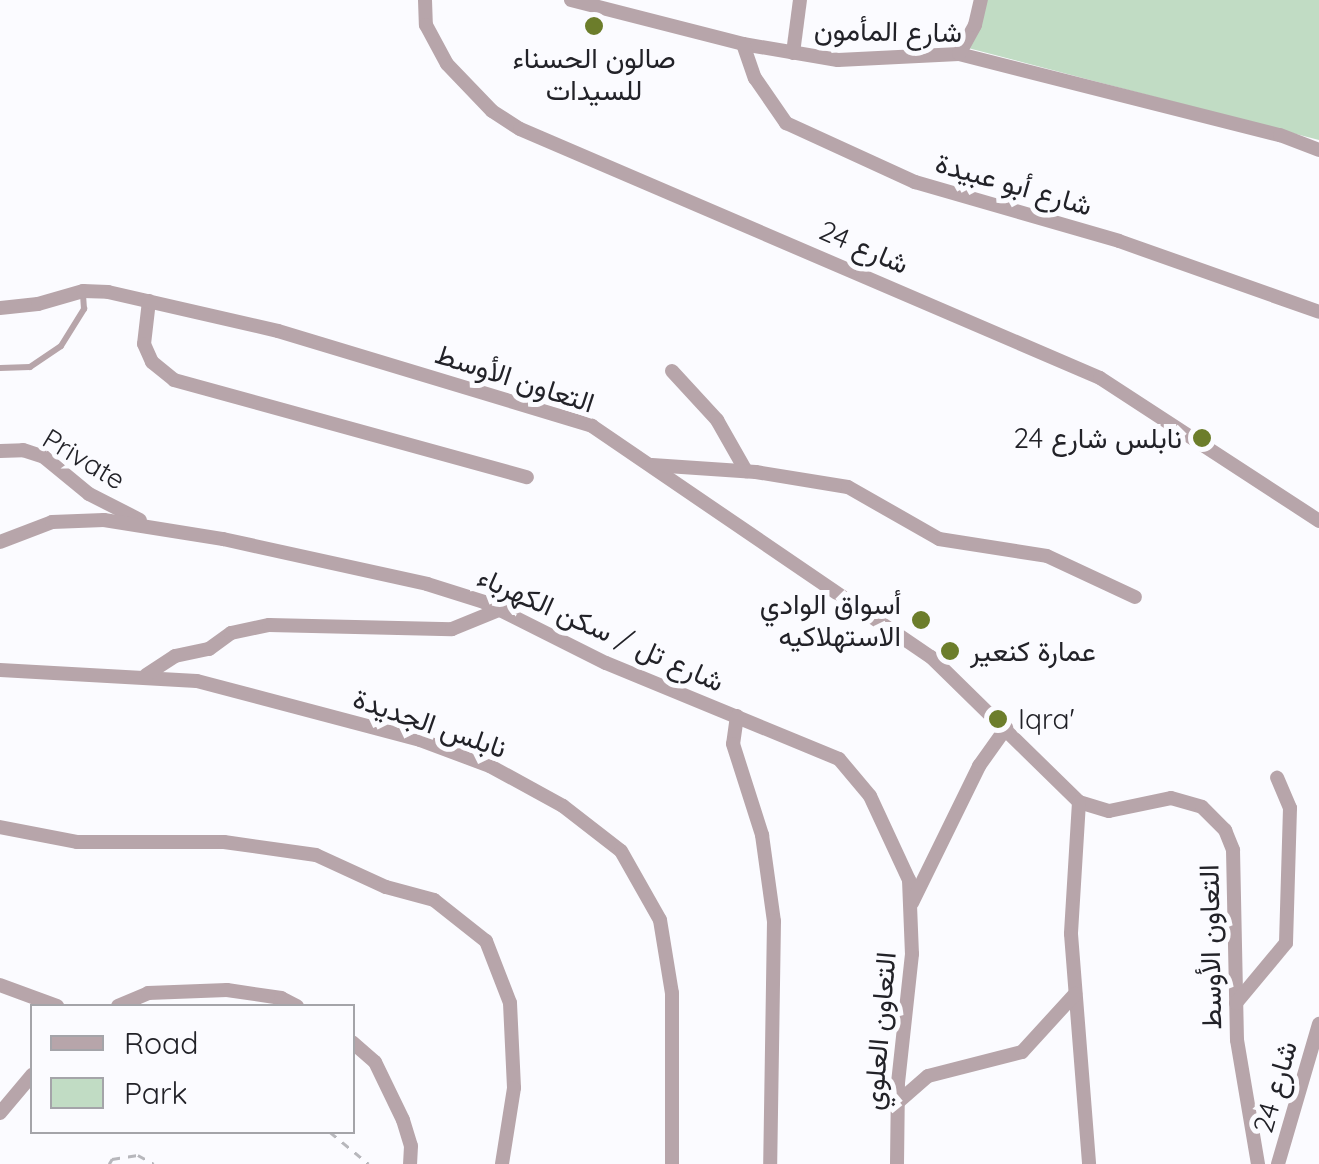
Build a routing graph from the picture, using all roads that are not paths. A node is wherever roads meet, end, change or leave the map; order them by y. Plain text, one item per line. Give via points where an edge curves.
1 (424, 0) edge
2 (570, 0) edge
3 (800, 0) edge
4 (982, 0) edge
5 (743, 44) junction
6 (793, 53) junction
7 (959, 54) junction
8 (1319, 150) edge
9 (83, 291) junction
10 (149, 301) junction
11 (0, 308) edge
12 (1319, 312) edge
13 (0, 368) edge
14 (672, 371) dead end
15 (0, 452) edge
16 (650, 465) junction
17 (746, 471) junction
18 (527, 477) dead end
19 (140, 520) dead end
20 (1319, 521) edge
21 (0, 542) edge
22 (1135, 597) dead end
23 (501, 609) junction
24 (0, 670) edge
25 (146, 676) junction
26 (738, 716) junction
27 (1006, 728) junction
28 (1277, 778) dead end
29 (1078, 802) junction
30 (0, 827) edge
31 (912, 903) junction
32 (0, 984) edge
33 (1075, 994) junction
34 (1236, 1003) junction
35 (52, 1004) edge
36 (123, 1004) edge
37 (292, 1004) edge
38 (1319, 1024) edge
39 (355, 1045) edge
40 (30, 1076) edge
41 (897, 1103) junction
42 (0, 1113) edge
43 (410, 1164) edge
44 (502, 1164) edge
45 (672, 1164) edge
46 (770, 1164) edge
47 (897, 1164) edge
48 (1089, 1164) edge
49 (1258, 1164) edge
50 (1278, 1164) edge

1 - 20 street, شارع 24 via 426,24 448,64 480,100 520,129 1100,378
2 - 5 street, شارع المأمون
3 - 6 street
4 - 7 street
5 - 6 street, شارع المأمون
5 - 12 street, شارع أبو عبيدة via 754,78 786,124 915,182 1119,240
6 - 7 street, شارع المأمون via 838,60
7 - 8 street, شارع المأمون
9 - 10 street, التعاون الأوسط
9 - 11 street, التعاون الأوسط
9 - 13 lane via 84,310 61,346 30,366
10 - 16 street, التعاون الأوسط via 278,331 592,426
10 - 18 street via 144,344 152,362 174,380
14 - 17 street via 716,420
15 - 19 street, Private via 24,450 44,458 90,494
16 - 17 street
16 - 27 street, التعاون الأوسط via 931,657
17 - 22 street via 854,490 939,539 1047,556
21 - 23 street, شارع تل / سكن الكهرباء via 52,522 104,520 331,562
23 - 25 street via 452,628 270,625 175,656
23 - 26 street, شارع تل / سكن الكهرباء via 606,663
24 - 25 street, نابلس الجديدة
25 - 45 street, نابلس الجديدة via 198,681 420,740 490,766 563,806 621,852 660,920 672,993
26 - 31 street, شارع تل / سكن الكهرباء via 828,752 852,770 899,852
26 - 46 street via 734,744 762,835 774,921
27 - 29 street, التعاون الأوسط
27 - 31 street via 979,766
28 - 34 street via 1290,808 1286,942
29 - 33 street
29 - 34 street, التعاون الأوسط via 1109,811 1182,800 1218,822 1234,862
30 - 44 street via 77,842 224,842 316,855 434,900 486,941 510,1002 514,1088
31 - 41 street, التعاون العلوي
32 - 35 street
33 - 41 street via 1022,1052 928,1076
33 - 48 street
34 - 49 street, التعاون الأوسط
36 - 37 street via 148,994 228,990
38 - 50 street, شارع 24
39 - 43 street via 375,1062 403,1120
40 - 42 street
41 - 47 street, التعاون العلوي

